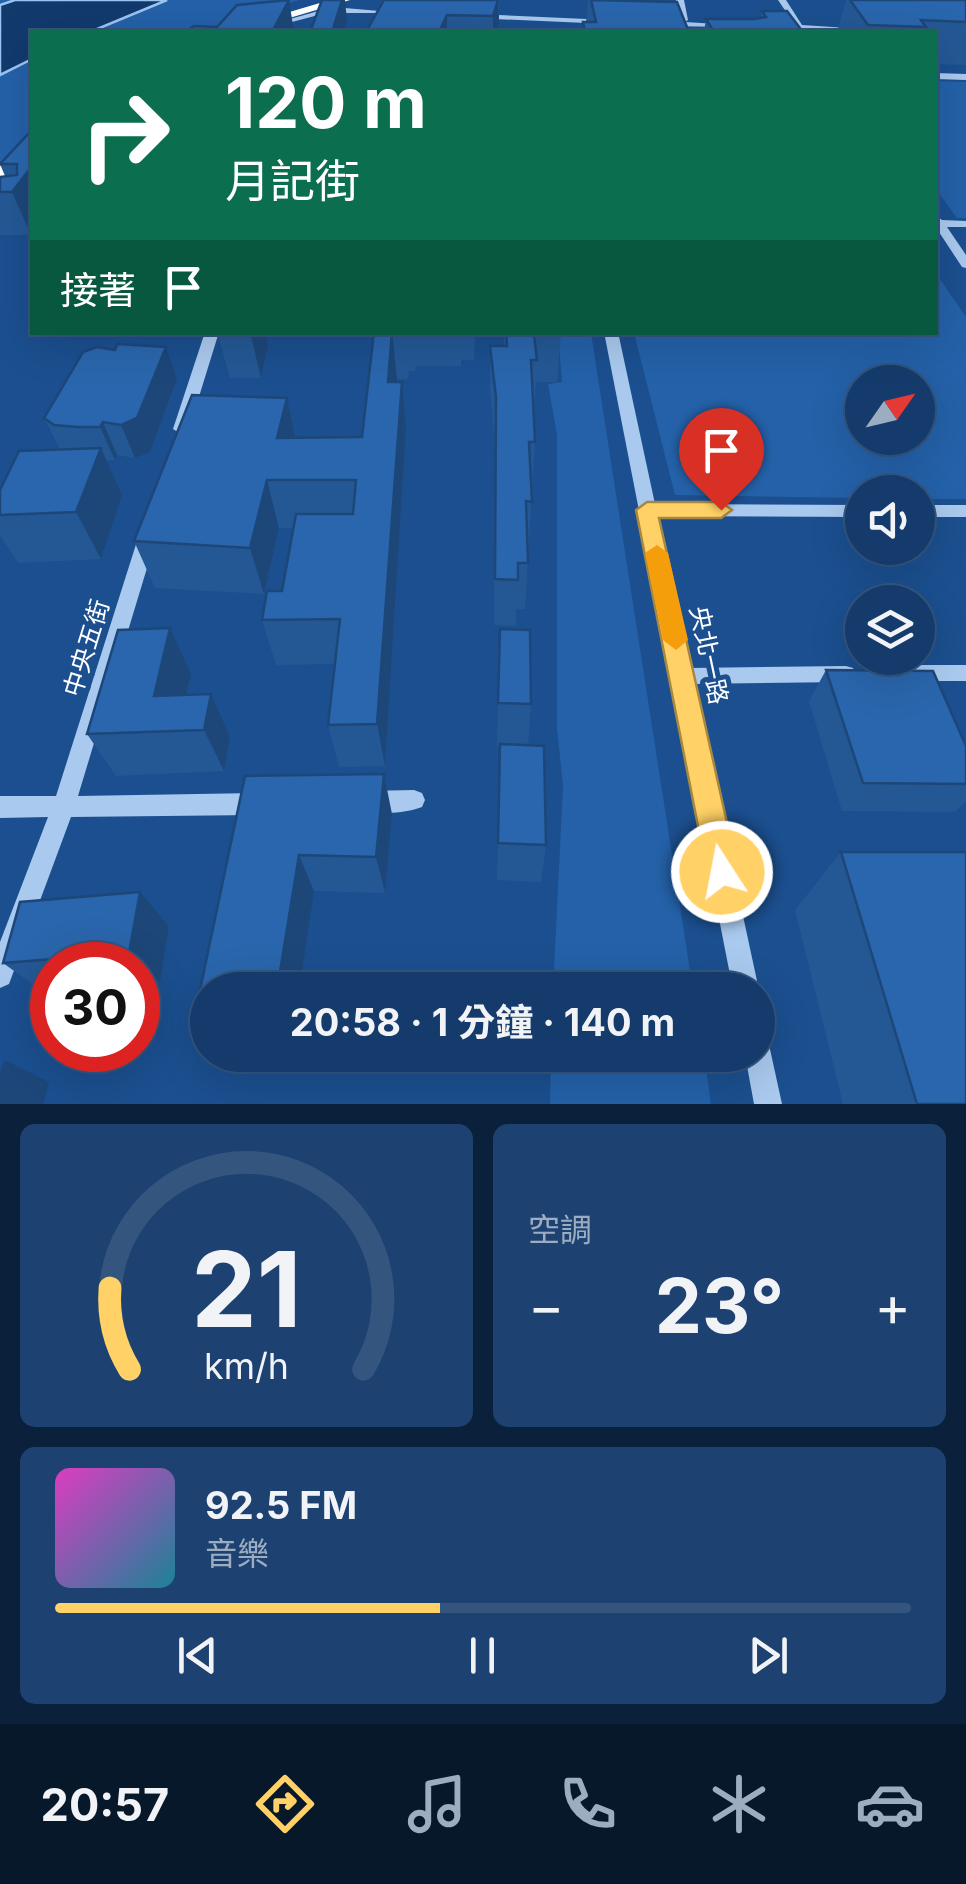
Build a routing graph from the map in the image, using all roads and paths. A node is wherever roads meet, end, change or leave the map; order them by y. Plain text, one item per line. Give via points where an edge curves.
1 (368, 0) edge
2 (680, 0) edge
3 (782, 0) edge
4 (319, 5) edge
5 (461, 14) edge
6 (614, 18) edge
7 (578, 19) junction
8 (647, 21) edge
9 (628, 23) edge
10 (734, 23) edge
11 (768, 24) edge
12 (681, 25) edge
13 (800, 27) edge
14 (870, 27) edge
15 (229, 29) edge
16 (252, 30) edge
17 (570, 30) edge
18 (938, 76) edge
19 (966, 77) edge
20 (30, 152) edge
21 (30, 165) edge
22 (0, 174) edge
23 (0, 188) edge
24 (938, 221) edge
25 (938, 224) edge
26 (966, 224) edge
27 (966, 264) edge
28 (211, 335) edge
29 (612, 335) edge
30 (177, 442) edge
31 (647, 510) junction
32 (845, 511) edge
33 (935, 511) edge
34 (966, 511) edge
35 (154, 514) edge
36 (684, 676) junction
37 (964, 678) edge
38 (414, 800) dead end
39 (337, 802) edge
40 (280, 803) edge
41 (0, 807) edge
42 (62, 808) junction
43 (742, 972) edge
44 (0, 975) edge
45 (762, 1072) edge
46 (768, 1104) edge

1 - 4 street
2 - 12 street
3 - 13 street
4 - 4 street via 403,12
4 - 15 highway
4 - 15 highway
4 - 16 street
5 - 7 street
6 - 7 street
7 - 9 street
7 - 17 street
8 - 12 street
10 - 12 street
11 - 13 street
13 - 14 street
18 - 19 street
20 - 22 highway
21 - 23 highway
24 - 26 street
25 - 27 street
28 - 30 street
29 - 31 street, 央北一路
31 - 32 street
31 - 36 street, 央北一路
33 - 34 street
35 - 42 street, 中央五街
36 - 37 street
36 - 43 street, 央北一路
38 - 39 street
40 - 42 street
41 - 42 street
42 - 44 street, 中央五街
45 - 46 street

